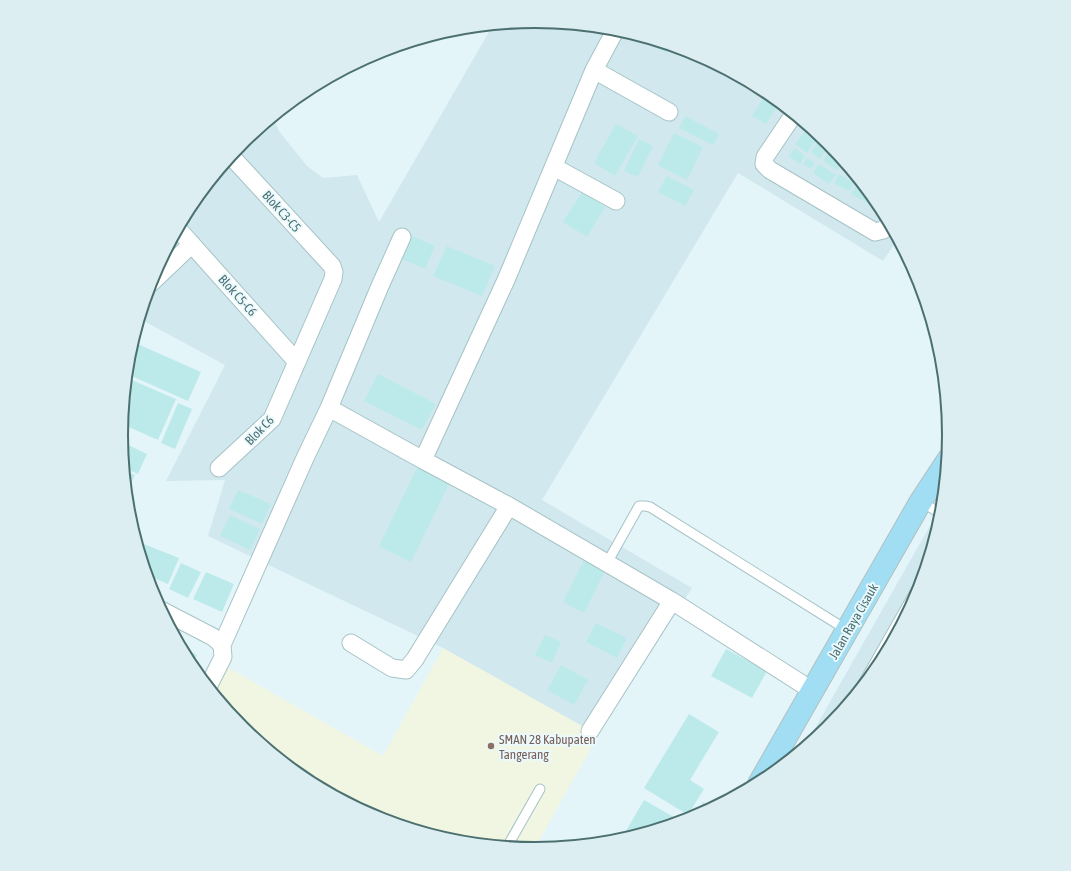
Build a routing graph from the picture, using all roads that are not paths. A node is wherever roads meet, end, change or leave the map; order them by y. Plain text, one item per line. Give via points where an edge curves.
1 (613, 36) edge
2 (594, 70) junction
3 (669, 112) dead end
4 (791, 118) edge
5 (235, 160) edge
6 (554, 167) junction
7 (616, 201) dead end
8 (885, 228) edge
9 (182, 233) edge
10 (402, 237) dead end
11 (192, 244) junction
12 (332, 266) joint
13 (162, 272) edge
14 (297, 362) junction
15 (329, 408) junction
16 (423, 460) junction
17 (219, 468) dead end
18 (941, 470) edge
19 (921, 501) junction
20 (509, 506) junction
21 (936, 511) edge
22 (607, 563) junction
23 (672, 601) junction
24 (169, 614) edge
25 (848, 630) junction
26 (351, 643) dead end
27 (222, 646) junction
28 (211, 682) edge
29 (813, 691) junction
30 (590, 731) dead end
31 (785, 754) edge
32 (776, 765) edge
33 (540, 789) dead end
34 (510, 842) edge

1 - 2 street
2 - 3 street
2 - 6 street
4 - 8 street via 765,157 764,164 875,232
5 - 12 street, Blok C3-C5
6 - 7 street
6 - 16 street via 506,280
9 - 11 street, Blok C5-C6
10 - 15 street
11 - 13 street
11 - 14 street, Blok C5-C6
12 - 14 street, Blok C6 via 333,279
14 - 17 street, Blok C6 via 272,419
15 - 16 street
15 - 27 street
16 - 20 street
18 - 19 main road, Jalan Raya Cisauk
19 - 21 lane
19 - 25 main road, Jalan Raya Cisauk
20 - 22 street
20 - 26 street via 406,670 392,668
22 - 23 street
22 - 25 lane via 639,506 650,507
23 - 29 street
23 - 30 street
24 - 27 street via 213,637
25 - 29 main road, Jalan Raya Cisauk
27 - 28 street via 223,657
29 - 31 main road, Jalan Raya Cisauk
31 - 32 main road, Jalan Raya Cisauk
33 - 34 lane

